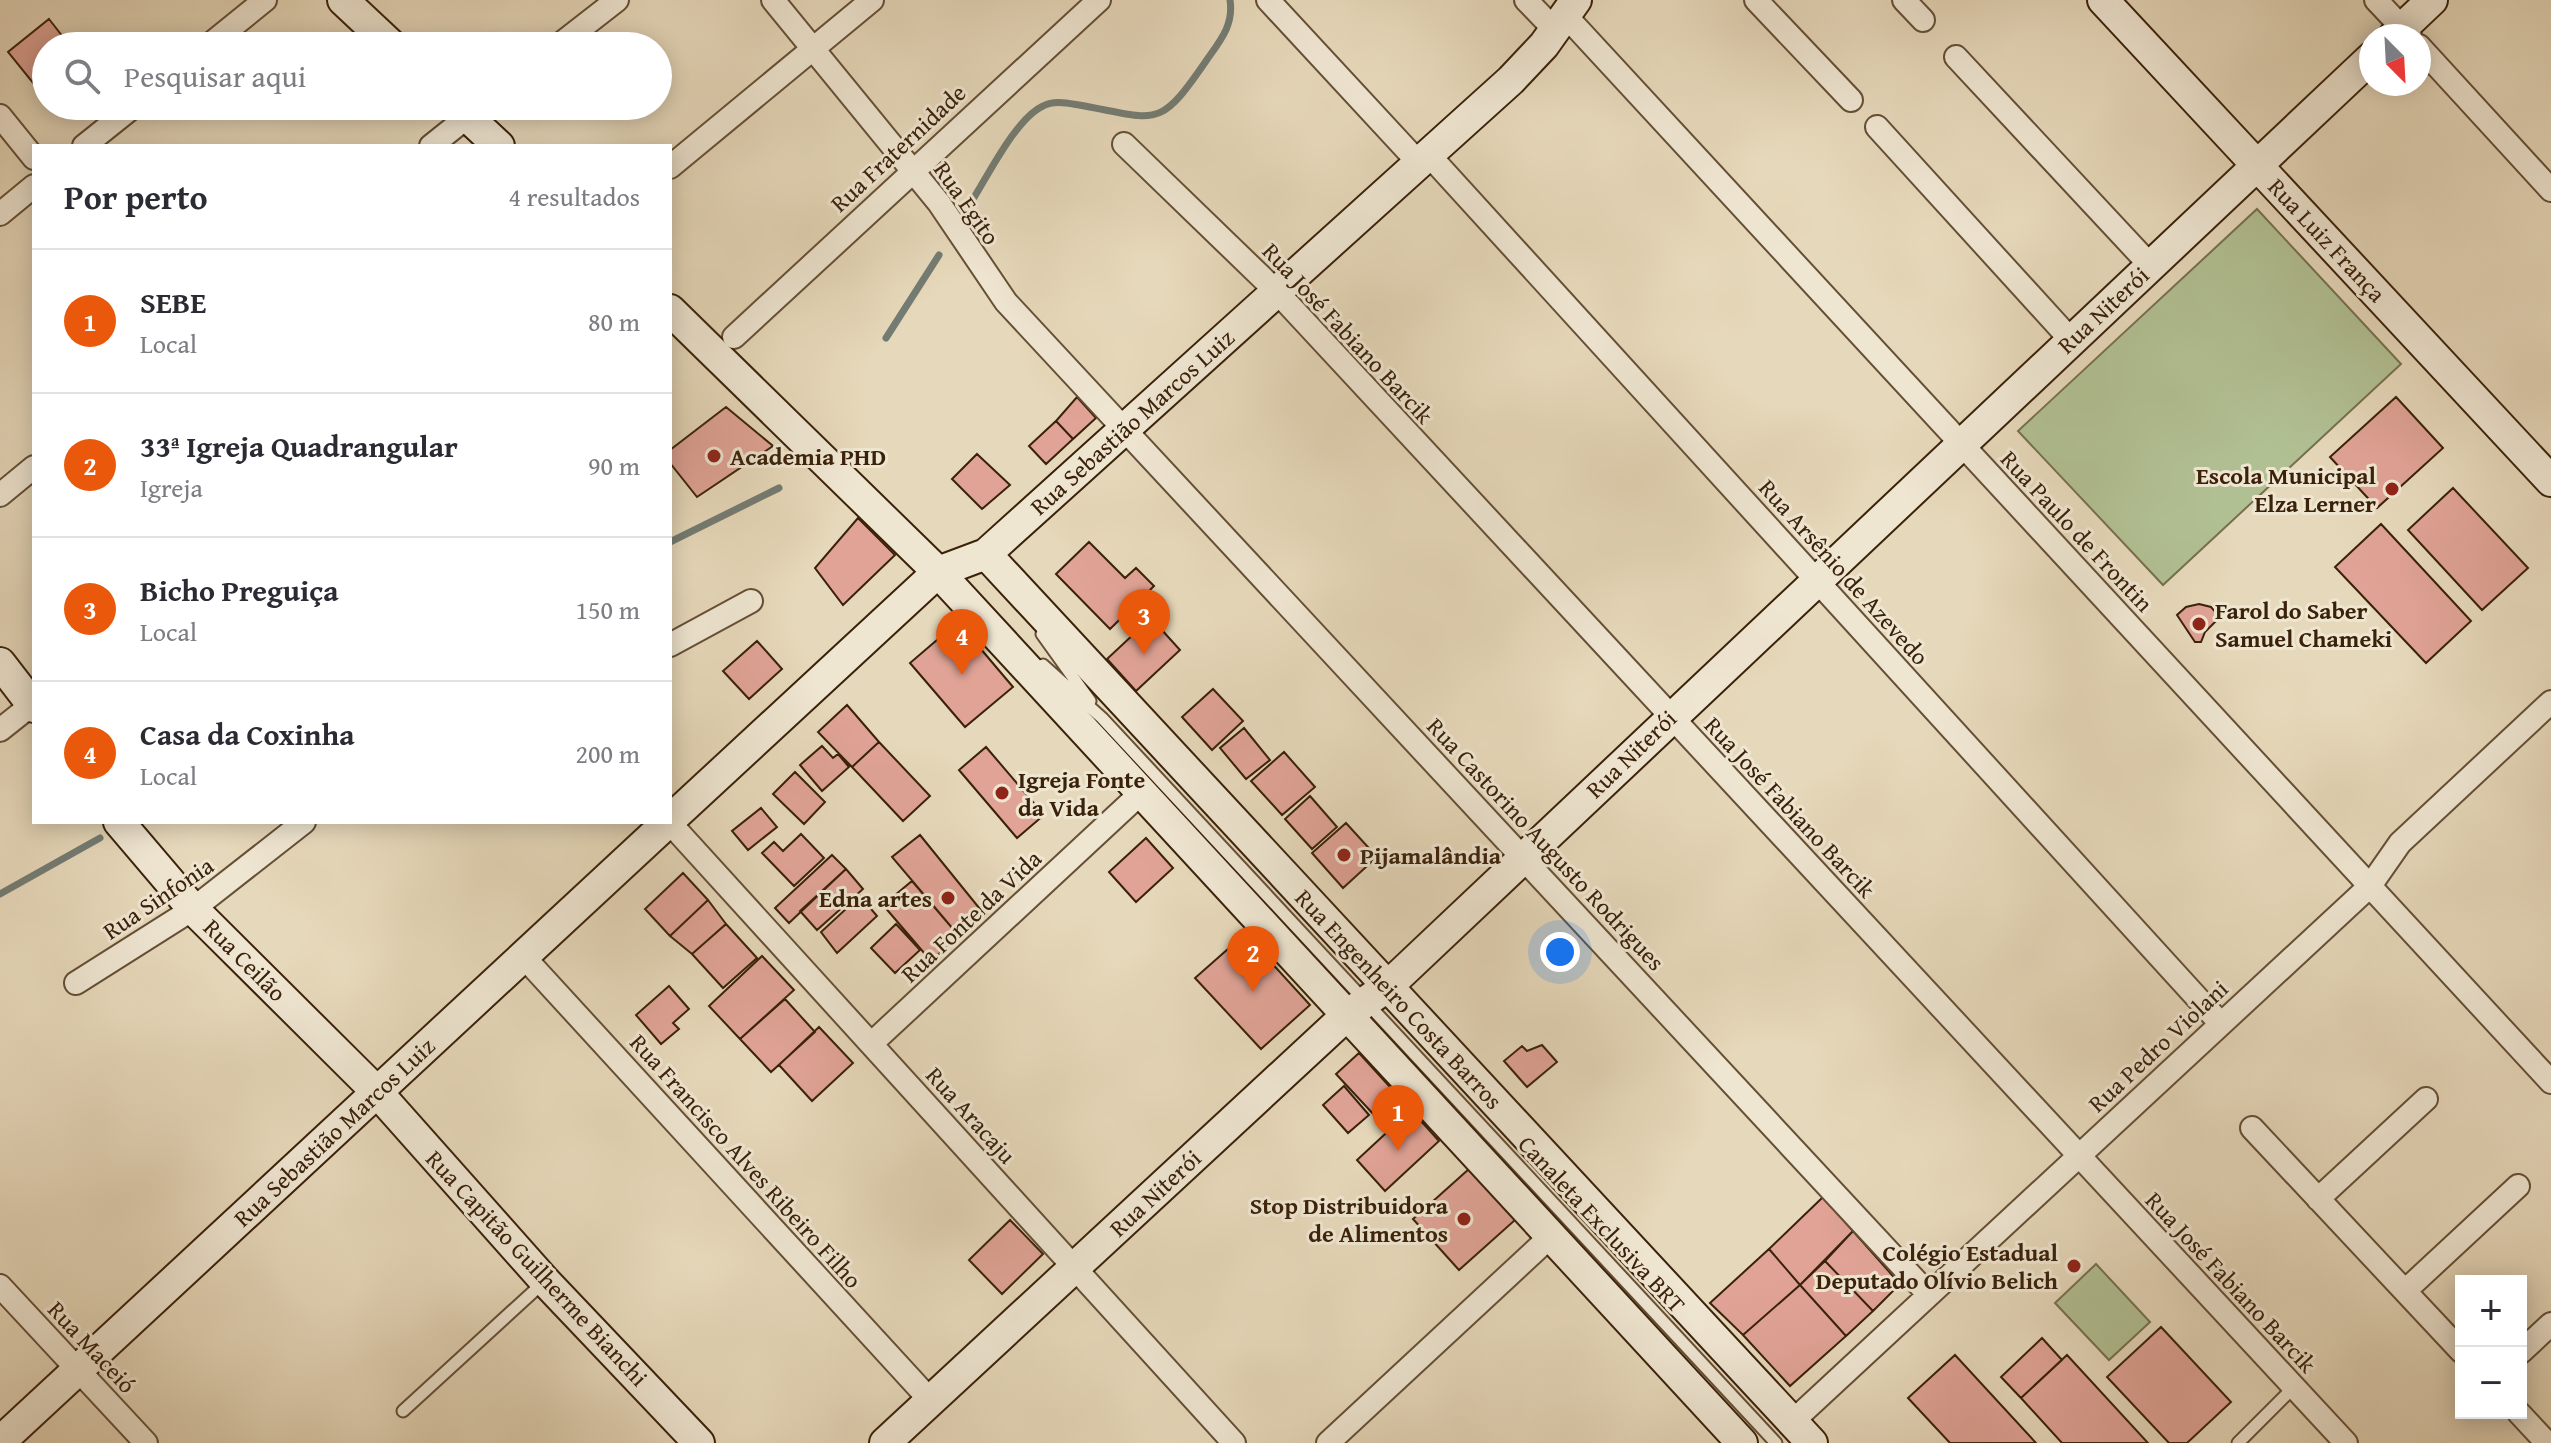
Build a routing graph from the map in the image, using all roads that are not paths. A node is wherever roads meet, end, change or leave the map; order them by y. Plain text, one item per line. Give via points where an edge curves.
1 (265, 0) edge
2 (343, 0) edge
3 (617, 0) edge
4 (773, 0) edge
5 (872, 0) edge
6 (1268, 0) edge
7 (1526, 0) edge
8 (1756, 0) edge
9 (1904, 0) edge
10 (2103, 0) edge
11 (2376, 0) edge
12 (2432, 0) edge
13 (1097, 1) edge
14 (1565, 15) edge
15 (1923, 20) dead end
16 (2395, 24) edge
17 (2415, 24) edge
18 (225, 32) edge
19 (377, 32) edge
20 (576, 32) edge
21 (811, 48) junction
22 (1956, 57) dead end
23 (2431, 63) edge
24 (2359, 69) edge
25 (1851, 100) dead end
26 (0, 116) edge
27 (116, 120) edge
28 (458, 120) edge
29 (477, 120) edge
30 (1877, 127) dead end
31 (86, 144) edge
32 (433, 144) edge
33 (497, 144) edge
34 (1124, 144) dead end
35 (32, 156) edge
36 (1424, 159) junction
37 (672, 165) edge
38 (2257, 165) junction
39 (912, 169) junction
40 (32, 188) edge
41 (2551, 190) edge
42 (0, 214) edge
43 (2150, 265) junction
44 (1277, 292) junction
45 (672, 312) edge
46 (734, 337) dead end
47 (2071, 340) junction
48 (1125, 429) junction
49 (1961, 444) junction
50 (32, 469) edge
51 (2551, 481) edge
52 (0, 495) edge
53 (986, 554) junction
54 (938, 572) junction
55 (1816, 580) junction
56 (751, 601) dead end
57 (672, 644) edge
58 (0, 663) edge
59 (2551, 702) edge
60 (32, 704) edge
61 (32, 706) edge
62 (1671, 716) junction
63 (1102, 718) junction
64 (0, 730) edge
65 (1141, 793) junction
66 (672, 818) edge
67 (121, 824) edge
68 (301, 824) edge
69 (666, 824) edge
70 (672, 824) edge
71 (1523, 858) junction
72 (2370, 886) junction
73 (193, 909) junction
74 (523, 956) junction
75 (76, 983) dead end
76 (1367, 1001) junction
77 (2221, 1024) junction
78 (871, 1044) junction
79 (2551, 1082) edge
80 (377, 1092) junction
81 (2426, 1099) dead end
82 (2252, 1128) dead end
83 (2079, 1156) junction
84 (2518, 1186) dead end
85 (2318, 1199) junction
86 (1551, 1236) junction
87 (1074, 1268) junction
88 (545, 1281) junction
89 (0, 1286) edge
90 (2405, 1291) junction
91 (1929, 1295) junction
92 (2551, 1324) edge
93 (2457, 1347) edge
94 (2526, 1347) edge
95 (78, 1369) junction
96 (2294, 1387) junction
97 (931, 1401) junction
98 (403, 1411) dead end
99 (2525, 1419) edge
100 (1793, 1436) edge
101 (0, 1442) edge
102 (146, 1443) edge
103 (699, 1443) edge
104 (885, 1443) edge
105 (1234, 1443) edge
106 (1328, 1443) edge
107 (1742, 1443) edge
108 (2238, 1443) edge
109 (2346, 1443) edge
110 (2547, 1443) edge

1 - 18 street
2 - 19 main road
3 - 20 street
4 - 21 street, Rua Egito
5 - 21 street
6 - 36 street, Rua Arsênio de Azevedo
7 - 14 street, Rua Paulo de Frontin
8 - 25 street
9 - 15 street
10 - 38 main road, Rua Luiz França
11 - 16 street
12 - 17 main road
13 - 39 street, Rua Fraternidade
14 - 36 main road, Rua Sebastião Marcos Luiz via 1527,64
14 - 49 street, Rua Paulo de Frontin
21 - 37 street
21 - 39 street, Rua Egito
22 - 43 street
23 - 41 street
24 - 38 main road, Rua Niterói
26 - 35 street
27 - 31 street
28 - 32 street
29 - 33 main road
30 - 47 street
34 - 44 street, Rua José Fabiano Barcik
36 - 44 main road, Rua Sebastião Marcos Luiz
36 - 55 street, Rua Arsênio de Azevedo
38 - 43 main road, Rua Niterói
38 - 51 main road, Rua Luiz França
39 - 46 street, Rua Fraternidade
39 - 48 street, Rua Egito via 993,287
40 - 42 street
43 - 47 main road, Rua Niterói
44 - 48 main road, Rua Sebastião Marcos Luiz
44 - 62 street, Rua José Fabiano Barcik
45 - 54 main road, Rua Engenheiro Costa Barros
47 - 49 main road, Rua Niterói
48 - 53 main road, Rua Sebastião Marcos Luiz
48 - 71 street, Rua Castorino Augusto Rodrigues
49 - 55 main road, Rua Niterói
49 - 72 street, Rua Paulo de Frontin
50 - 52 street
53 - 54 main road, Rua Sebastião Marcos Luiz
53 - 63 lane
53 - 76 main road, Rua Engenheiro Costa Barros
54 - 63 lane
54 - 65 main road, Rua Engenheiro Costa Barros
54 - 66 main road, Rua Sebastião Marcos Luiz
55 - 62 main road, Rua Niterói
55 - 77 street, Rua Arsênio de Azevedo
56 - 57 street
58 - 60 main road
59 - 72 street, Rua Pedro Violani via 2400,843
61 - 64 street
62 - 71 main road, Rua Niterói
62 - 83 street, Rua José Fabiano Barcik
63 - 76 lane
65 - 76 main road, Rua Engenheiro Costa Barros
65 - 78 street, Rua Fonte da Vida
67 - 73 main road, Rua Ceilão
68 - 73 street, Rua Sinfonia
69 - 74 main road, Rua Sebastião Marcos Luiz
70 - 78 street, Rua Aracaju
71 - 76 main road, Rua Niterói
71 - 91 street, Rua Castorino Augusto Rodrigues
72 - 77 street, Rua Pedro Violani
72 - 79 street, Rua Paulo de Frontin
73 - 75 street, Rua Sinfonia
73 - 80 main road, Rua Ceilão
74 - 80 main road, Rua Sebastião Marcos Luiz
74 - 97 street, Rua Francisco Alves Ribeiro Filho
76 - 86 main road, Rua Engenheiro Costa Barros
76 - 87 main road, Rua Niterói
76 - 100 main road, Rua Engenheiro Costa Barros
77 - 83 street, Rua Pedro Violani
78 - 87 street, Rua Aracaju
80 - 88 main road, Rua Capitão Guilherme Bianchi
80 - 95 main road, Rua Sebastião Marcos Luiz
81 - 85 street
82 - 85 street
83 - 91 street, Rua Pedro Violani
83 - 96 street, Rua José Fabiano Barcik
84 - 90 street
85 - 90 street
86 - 106 street
86 - 107 main road, Rua Engenheiro Costa Barros
87 - 97 main road, Rua Niterói
87 - 105 street, Rua Aracaju
88 - 98 lane
88 - 103 main road, Rua Capitão Guilherme Bianchi
89 - 95 street, Rua Maceió
90 - 93 street
91 - 100 street, Rua Pedro Violani
92 - 94 street
95 - 101 main road, Rua Sebastião Marcos Luiz
95 - 102 street, Rua Maceió
96 - 108 lane
96 - 109 street, Rua José Fabiano Barcik
97 - 104 main road, Rua Niterói
99 - 110 street

